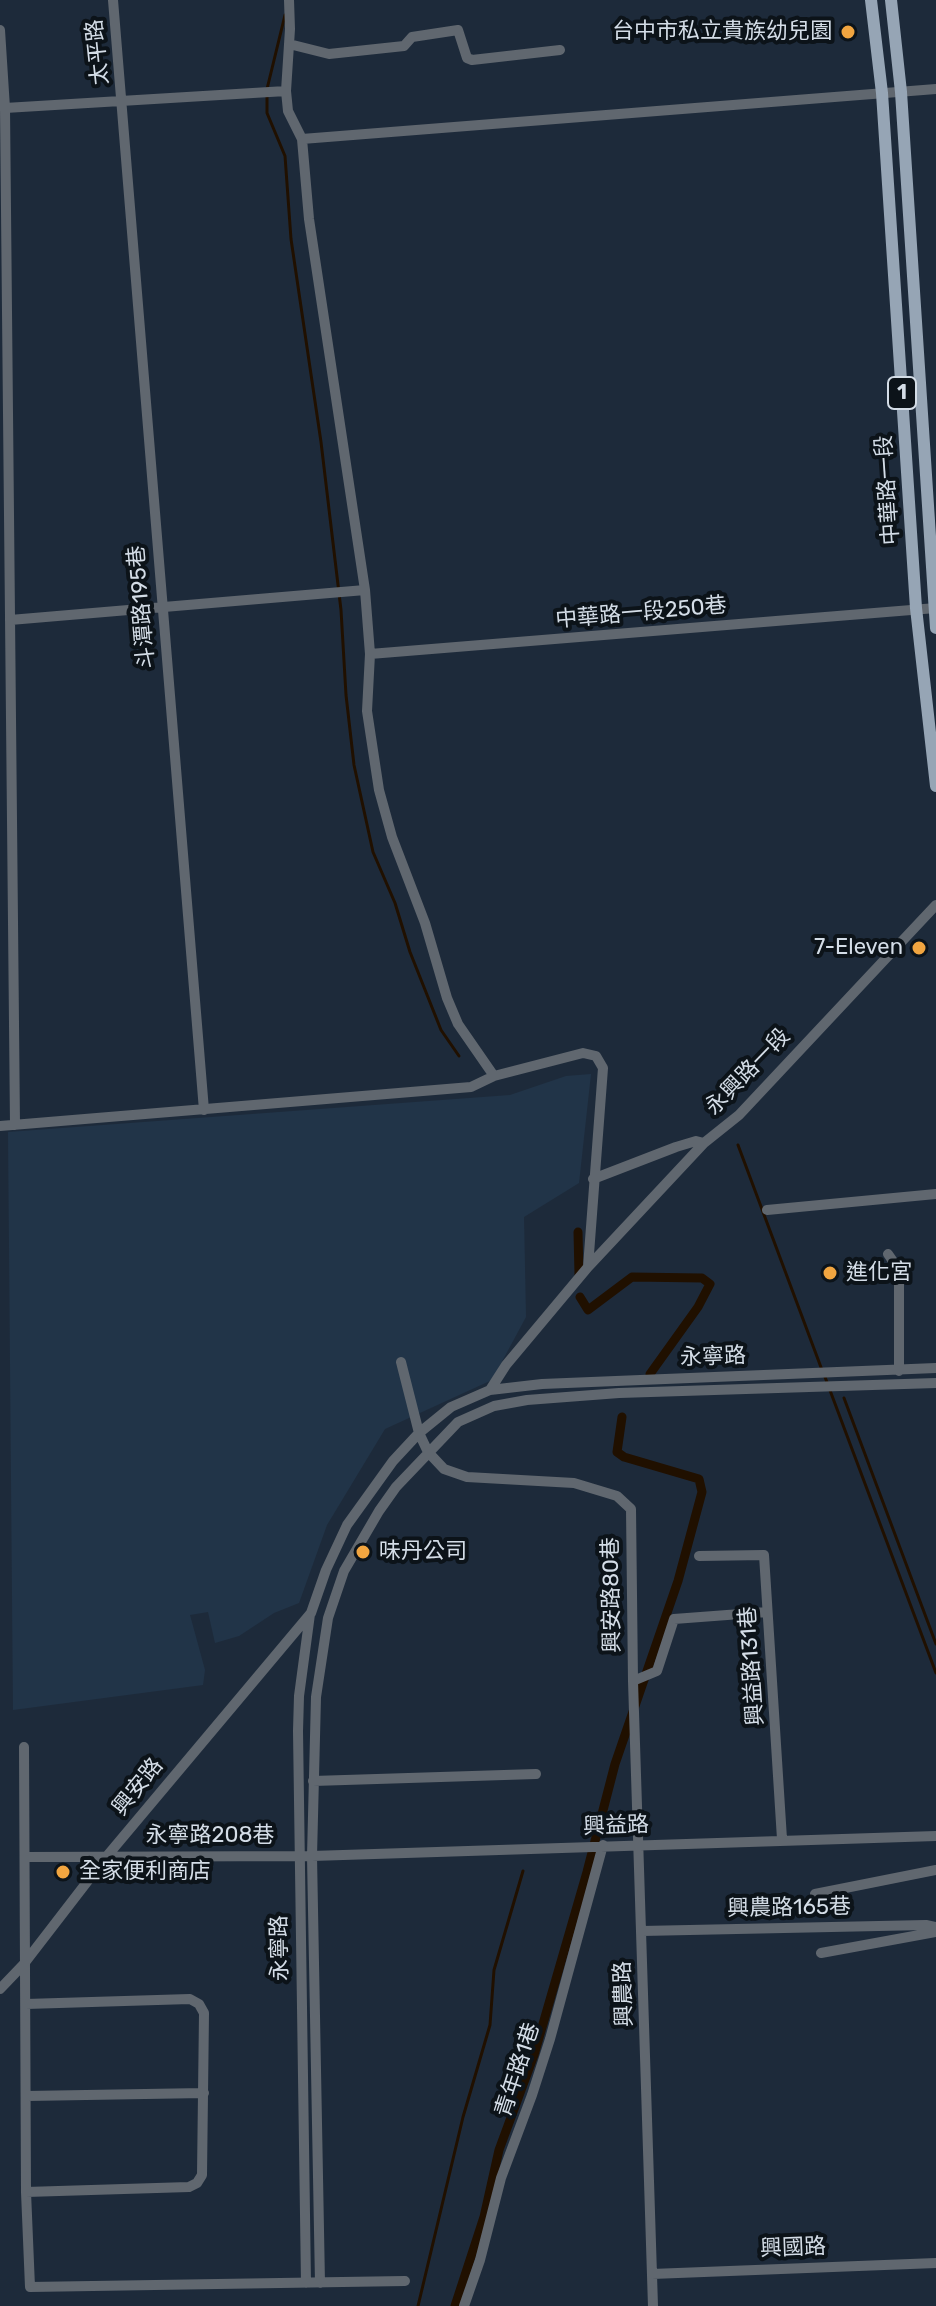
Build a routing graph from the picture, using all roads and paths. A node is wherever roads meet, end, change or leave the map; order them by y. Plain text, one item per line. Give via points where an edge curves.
1 (113, 0) edge
2 (289, 0) edge
3 (871, 0) edge
4 (891, 0) edge
5 (0, 30) edge
6 (289, 44) junction
7 (560, 50) dead end
8 (936, 89) edge
9 (284, 90) junction
10 (901, 92) junction
11 (882, 93) junction
12 (123, 101) junction
13 (5, 108) junction
14 (302, 139) junction
15 (365, 590) junction
16 (916, 608) junction
17 (935, 608) edge
18 (163, 609) junction
19 (10, 620) junction
20 (936, 628) edge
21 (370, 654) junction
22 (936, 786) edge
23 (936, 905) edge
24 (494, 1076) junction
25 (204, 1110) junction
26 (15, 1125) junction
27 (0, 1126) edge
28 (704, 1143) junction
29 (593, 1179) junction
30 (936, 1194) edge
31 (767, 1210) dead end
32 (888, 1254) dead end
33 (588, 1267) junction
34 (401, 1362) dead end
35 (936, 1368) edge
36 (899, 1371) junction
37 (936, 1383) edge
38 (490, 1390) junction
39 (494, 1406) junction
40 (419, 1433) junction
41 (428, 1452) junction
42 (699, 1556) dead end
43 (767, 1612) junction
44 (311, 1613) junction
45 (328, 1618) junction
46 (633, 1681) junction
47 (24, 1747) dead end
48 (536, 1774) dead end
49 (313, 1781) junction
50 (936, 1836) edge
51 (782, 1839) junction
52 (603, 1845) junction
53 (639, 1845) junction
54 (107, 1856) junction
55 (298, 1856) junction
56 (312, 1856) junction
57 (26, 1857) junction
58 (936, 1870) edge
59 (815, 1894) dead end
60 (936, 1930) edge
61 (642, 1931) junction
62 (821, 1953) dead end
63 (23, 1965) junction
64 (0, 1989) edge
65 (26, 2004) junction
66 (204, 2093) junction
67 (27, 2096) junction
68 (26, 2192) junction
69 (936, 2263) edge
70 (652, 2274) junction
71 (405, 2281) dead end
72 (306, 2283) junction
73 (320, 2283) junction
74 (464, 2306) edge
75 (653, 2306) edge

1 - 12 street, 太平路
2 - 6 street
3 - 11 main road, 中華路一段 / 1
4 - 10 main road, 中華路一段 / 1
5 - 13 street
6 - 7 street via 329,54 404,46 412,37 458,30 472,60
6 - 9 street
8 - 10 street
9 - 12 street
9 - 14 street
10 - 11 street
10 - 17 main road, 中華路一段 / 1
11 - 14 street
11 - 16 main road, 中華路一段 / 1
12 - 13 street
12 - 18 street, 斗潭路195巷
13 - 19 street
14 - 15 street via 309,219
15 - 18 street
15 - 21 street
16 - 17 street, 中華路一段250巷
16 - 21 street, 中華路一段250巷
16 - 22 main road, 中華路一段 / 1
17 - 20 main road, 中華路一段 / 1
18 - 19 street
18 - 25 street, 斗潭路195巷
19 - 26 street
21 - 24 street via 370,742 392,837 458,1024
23 - 28 street, 永興路一段 via 739,1115
24 - 25 street via 471,1087
24 - 29 street via 583,1053 596,1056 603,1068
25 - 26 street
26 - 27 street
28 - 29 street via 676,1147
28 - 33 street, 永興路一段
29 - 33 street
30 - 31 street
32 - 36 street via 899,1279
33 - 38 street
34 - 40 street, 興安路80巷
35 - 36 street, 永寧路
36 - 38 street, 永寧路 via 617,1380
37 - 39 street, 永寧路 via 619,1393
38 - 39 street
38 - 40 street, 興安路 via 451,1407
39 - 41 street via 458,1422
40 - 41 street, 興安路80巷
40 - 44 street, 興安路 via 347,1525
41 - 45 street via 379,1511 344,1571
41 - 46 street, 興安路80巷 via 444,1469 467,1477 574,1483 617,1496 631,1509
42 - 43 street, 興益路131巷 via 764,1555
43 - 46 street via 674,1619 657,1671
43 - 51 street, 興益路131巷
44 - 45 street
44 - 54 street, 興安路
44 - 55 street, 永寧路 via 299,1696
45 - 49 street, 永寧路 via 316,1697
46 - 53 street, 興農路
47 - 57 street
48 - 49 street
49 - 56 street, 永寧路
50 - 51 street, 興益路
51 - 53 street, 興益路
52 - 53 street, 興益路
52 - 56 street, 興益路
52 - 74 street, 青年路1巷 via 550,2039 501,2178
53 - 61 street, 興農路
54 - 55 street, 永寧路208巷
54 - 57 street, 永寧路208巷
54 - 63 street, 興安路
55 - 56 street, 興益路
55 - 72 street, 永寧路
56 - 73 street, 永寧路
57 - 63 street
58 - 59 street
60 - 61 street, 興農路165巷 via 926,1925
60 - 62 street
61 - 70 street, 興農路
63 - 64 street, 興安路
63 - 65 street
65 - 66 street via 190,1999 204,2013
65 - 67 street
66 - 67 street
66 - 68 street via 202,2175 197,2183
67 - 68 street
68 - 72 street via 30,2287
69 - 70 street, 興國路
70 - 75 street, 興農路
71 - 73 street
72 - 73 street

